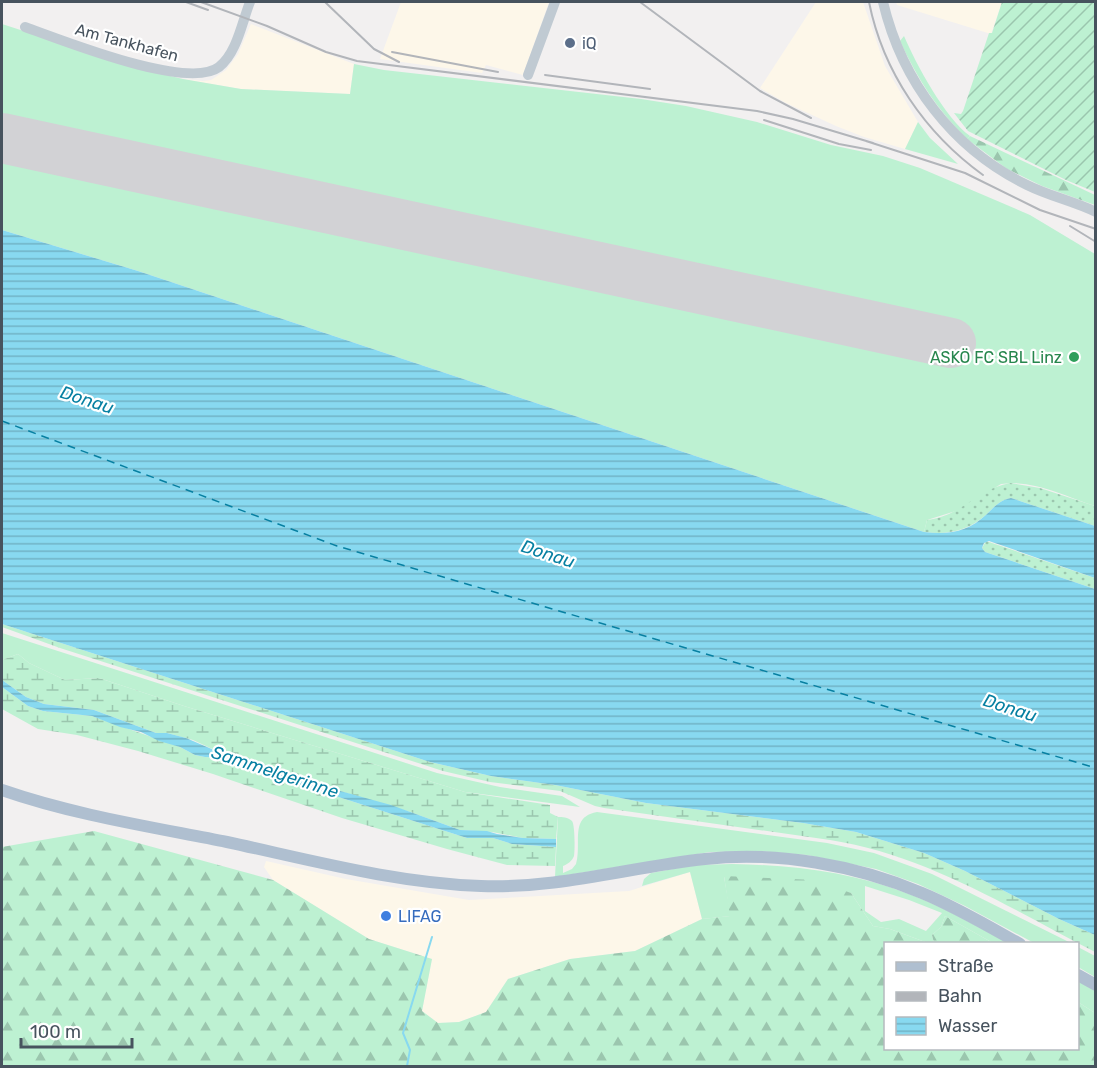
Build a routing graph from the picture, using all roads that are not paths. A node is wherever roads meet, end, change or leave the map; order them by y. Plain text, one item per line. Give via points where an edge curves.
1 (250, 2) edge
2 (555, 2) edge
3 (883, 2) edge
4 (26, 27) dead end
5 (528, 75) dead end
6 (1095, 212) edge
7 (2, 790) edge
8 (1016, 942) edge
9 (1079, 976) edge
10 (1095, 985) edge

1 - 4 street, Am Tankhafen via 229,56 217,69 205,74 150,67
2 - 5 street
3 - 6 street via 896,46 912,77 933,110 960,140 1015,179
7 - 8 main road via 56,806 343,867 464,885 550,884 710,858 807,861 904,885
9 - 10 main road

